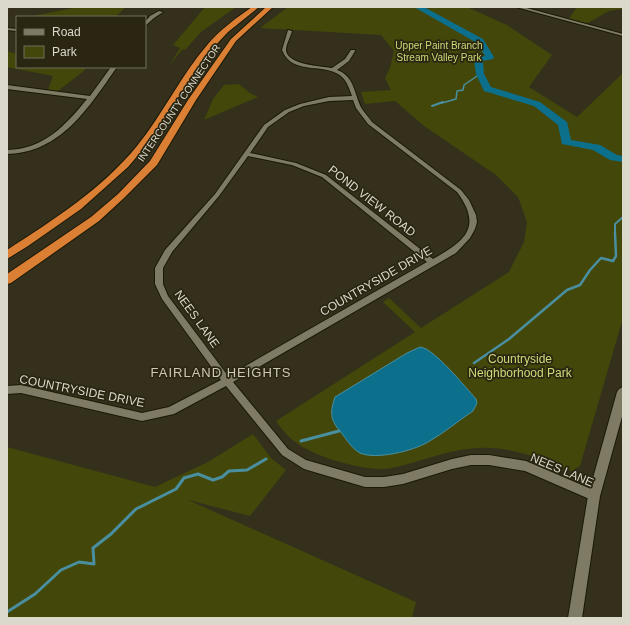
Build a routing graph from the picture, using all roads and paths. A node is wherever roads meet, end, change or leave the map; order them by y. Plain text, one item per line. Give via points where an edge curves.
1 (256, 7) edge
2 (270, 7) edge
3 (518, 7) edge
4 (162, 12) dead end
5 (146, 24) edge
6 (290, 31) dead end
7 (623, 35) edge
8 (353, 51) dead end
9 (113, 68) edge
10 (333, 70) junction
11 (7, 87) edge
12 (90, 98) junction
13 (355, 98) junction
14 (7, 152) edge
15 (247, 154) junction
16 (7, 255) edge
17 (432, 262) junction
18 (7, 280) edge
19 (228, 381) junction
20 (7, 390) edge
21 (623, 392) edge
22 (594, 496) junction
23 (576, 618) edge

1 - 16 highway, INTERCOUNTY CONNECTOR via 210,46 159,123 133,155 107,181 69,213
2 - 18 highway, INTERCOUNTY CONNECTOR via 233,40 192,100 154,163 95,219
3 - 7 street
4 - 5 street
6 - 10 street, COUNTRYSIDE DRIVE via 284,50 288,58 297,64
8 - 10 street
9 - 12 street
10 - 13 street, COUNTRYSIDE DRIVE via 345,76
11 - 12 street
12 - 14 street via 55,137 28,150
13 - 15 street, NEES LANE via 316,102 286,111 266,126
13 - 17 street, COUNTRYSIDE DRIVE via 360,110 370,122 460,191 470,204 474,216 466,240 453,251
15 - 17 street, POND VIEW ROAD via 294,164 324,176
15 - 19 street, NEES LANE via 217,195 169,250 159,268 159,284 165,297
17 - 19 street, COUNTRYSIDE DRIVE
19 - 20 street, COUNTRYSIDE DRIVE via 171,411 142,417 21,389
19 - 22 street, NEES LANE via 285,452 304,464 365,482 384,482 471,460 489,460 526,466
21 - 22 main road
22 - 23 main road

